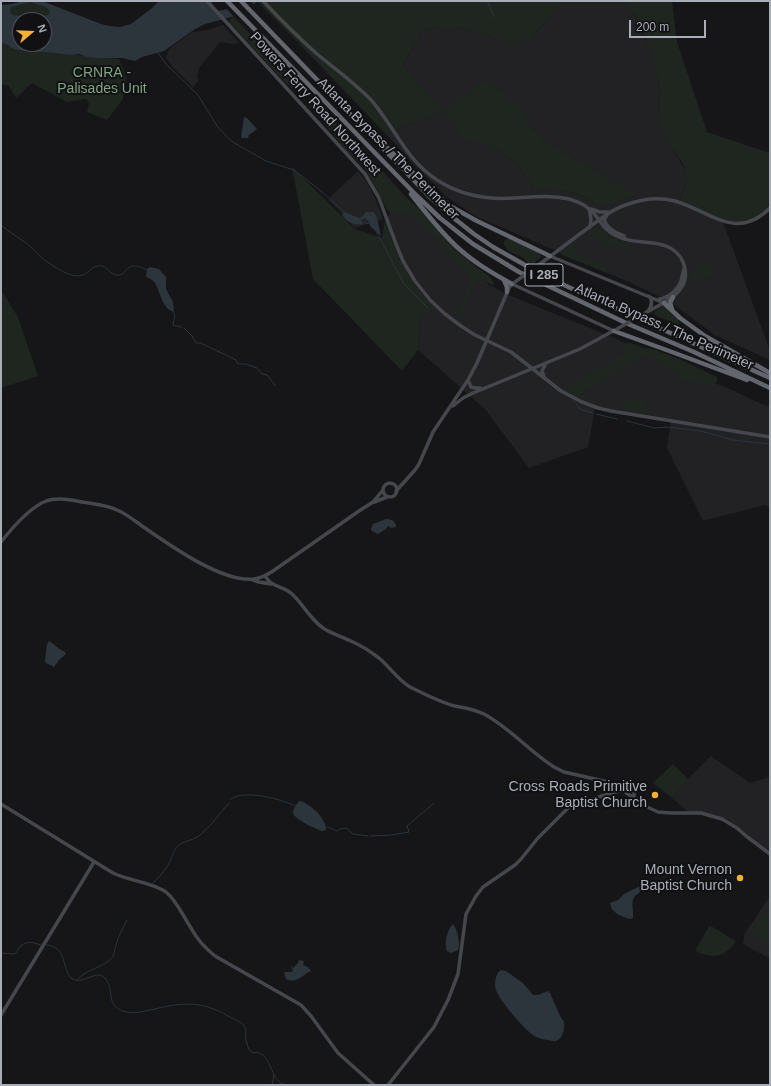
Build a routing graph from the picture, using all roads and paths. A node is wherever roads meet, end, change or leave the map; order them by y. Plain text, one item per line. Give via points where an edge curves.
1 (207, 1) edge
2 (228, 1) edge
3 (241, 1) edge
4 (263, 2) edge
5 (354, 118) junction
6 (394, 174) junction
7 (589, 208) junction
8 (770, 208) edge
9 (611, 211) junction
10 (599, 220) junction
11 (589, 228) junction
12 (625, 239) junction
13 (550, 256) junction
14 (684, 269) junction
15 (504, 280) junction
16 (514, 283) junction
17 (507, 292) junction
18 (649, 296) junction
19 (673, 297) junction
20 (658, 299) junction
21 (664, 303) junction
22 (647, 312) junction
23 (676, 314) junction
24 (615, 330) junction
25 (487, 341) junction
26 (546, 362) junction
27 (531, 368) junction
28 (770, 373) edge
29 (770, 378) edge
30 (468, 380) junction
31 (546, 380) junction
32 (483, 388) junction
33 (770, 388) edge
34 (449, 409) junction
35 (770, 438) edge
36 (408, 478) junction
37 (393, 485) junction
38 (383, 490) junction
39 (396, 490) junction
40 (387, 497) junction
41 (373, 502) junction
42 (1, 542) edge
43 (271, 572) junction
44 (265, 576) junction
45 (252, 580) junction
46 (272, 584) junction
47 (610, 783) junction
48 (638, 785) dead end
49 (622, 790) junction
50 (610, 793) junction
51 (636, 800) junction
52 (1, 804) edge
53 (770, 854) edge
54 (94, 862) junction
55 (1, 1015) edge
56 (374, 1085) edge
57 (388, 1085) edge

1 - 25 street, Powers Ferry Road Northwest via 365,174 379,198 401,257 430,300 453,320
2 - 6 highway, Atlanta Bypass / The Perimeter / I 285
3 - 5 highway, Atlanta Bypass / The Perimeter / I 285
4 - 7 street via 306,44 364,94 378,109 413,160 438,181 463,192 486,198 555,197 576,201
5 - 13 highway via 450,206
5 - 29 highway, Atlanta Bypass / The Perimeter / I 285 via 442,208 493,247 564,284
6 - 15 highway via 455,245 475,262
6 - 33 highway, Atlanta Bypass / The Perimeter / I 285 via 453,228 519,272
7 - 9 street via 600,212
7 - 10 street
7 - 11 street
8 - 9 street via 756,219 739,223 727,222 678,202 661,199 639,201
9 - 10 street
9 - 12 street via 604,220 605,224
10 - 11 street
10 - 12 street via 611,232
11 - 13 street
12 - 14 street via 670,247 680,257
13 - 16 street, bridge
13 - 18 street
14 - 19 street via 686,276 683,287
14 - 20 street via 678,287 669,296
15 - 16 highway
15 - 17 highway
16 - 17 street
16 - 24 street
17 - 25 street
18 - 20 street
18 - 22 street via 652,304
19 - 21 street
19 - 23 highway via 670,304
20 - 21 street
21 - 22 street
21 - 23 highway
22 - 24 street, bridge
23 - 28 highway via 710,339
24 - 26 street via 588,345
24 - 33 highway
25 - 27 street, Powers Ferry Road Northwest via 510,352
25 - 30 street
26 - 27 street
26 - 31 street via 542,371
27 - 31 street, Powers Ferry Road Northwest
27 - 32 street
30 - 32 street via 473,388
30 - 34 street
31 - 35 street, Powers Ferry Road Northwest via 566,395 598,408
32 - 34 street via 463,398
34 - 36 street via 433,432 419,464
36 - 37 street
36 - 39 street
37 - 38 street via 387,484
37 - 39 street
38 - 40 street
38 - 41 street
39 - 40 street via 393,496
40 - 41 street
41 - 43 street
42 - 45 street via 20,520 45,501 70,500 116,509 202,564 229,576
43 - 44 street
43 - 46 street
44 - 45 street
44 - 46 street
45 - 46 street
46 - 47 street via 290,592 327,631 369,651 410,686 446,703 484,714 557,769
47 - 49 street
47 - 50 street
48 - 51 street via 633,795
49 - 50 street
49 - 51 street
50 - 57 street via 568,808 515,865 483,887 476,896 466,914 458,974 448,1000 434,1027
51 - 53 street via 658,812 701,813 722,819
52 - 54 street
54 - 55 street
54 - 56 street via 119,876 151,885 166,893 176,903 194,934 209,951 301,1005 338,1053

